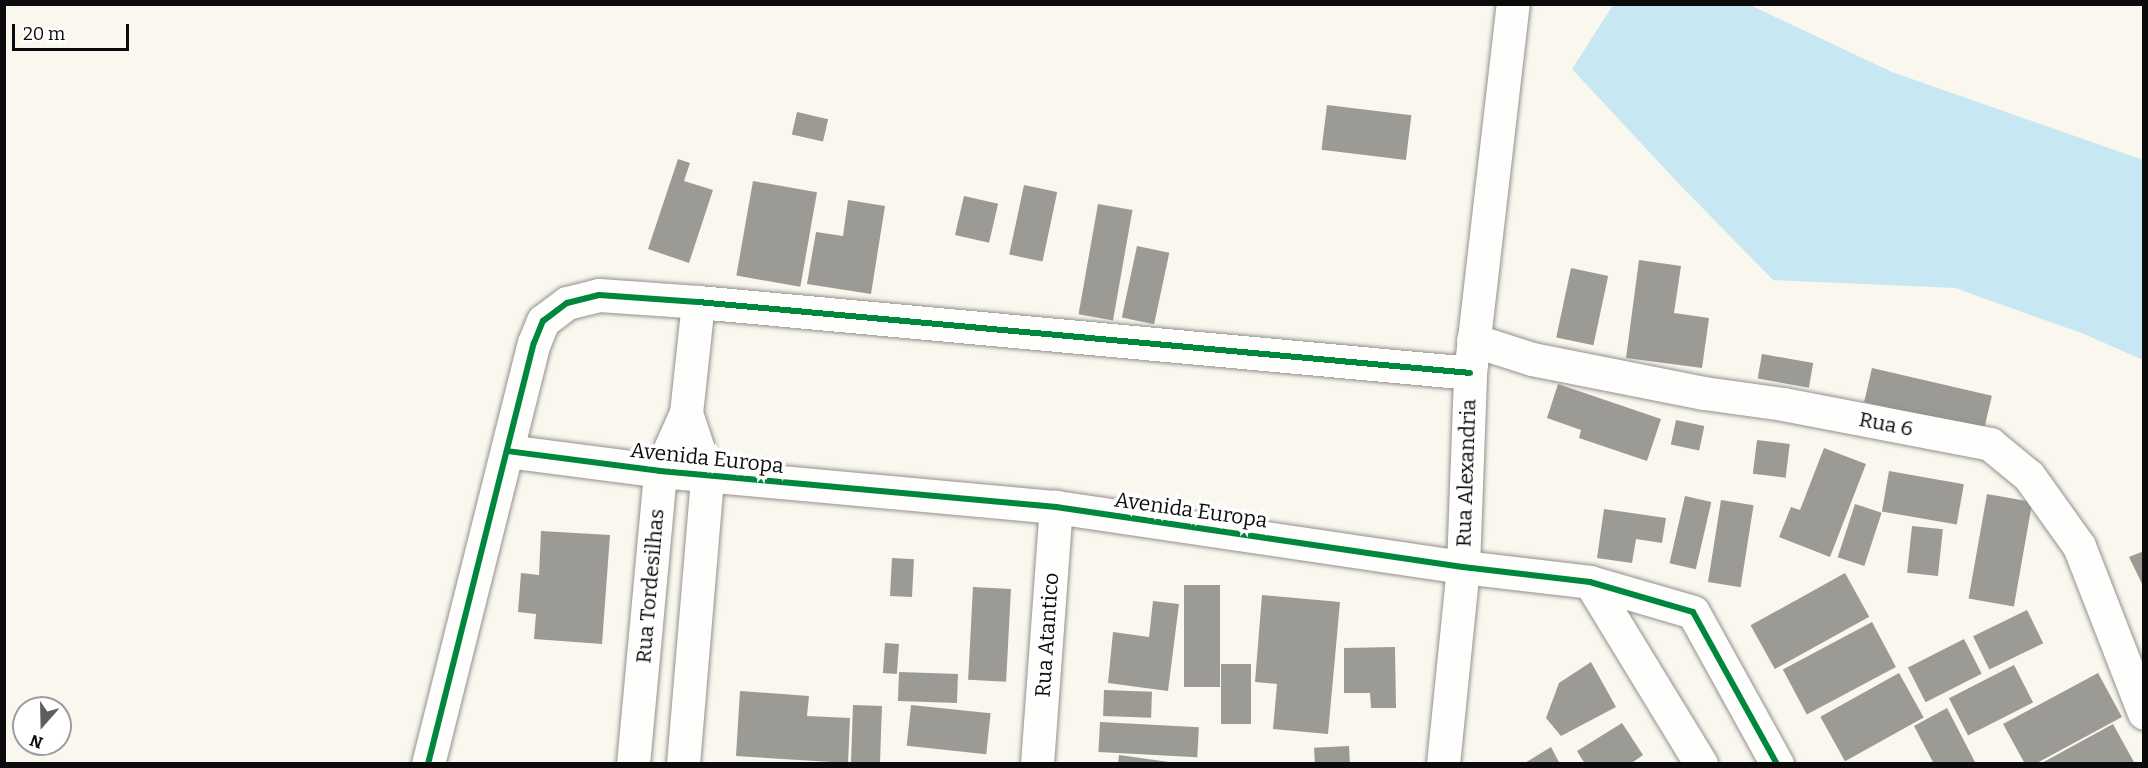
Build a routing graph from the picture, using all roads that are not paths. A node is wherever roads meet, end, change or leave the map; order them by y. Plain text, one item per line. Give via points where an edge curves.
1 (1513, 4) edge
2 (698, 302) junction
3 (1473, 340) junction
4 (1470, 373) junction
5 (686, 413) junction
6 (507, 451) junction
7 (660, 471) junction
8 (707, 476) junction
9 (1056, 507) junction
10 (1463, 567) junction
11 (1590, 582) junction
12 (2131, 643) edge
13 (2144, 713) edge
14 (428, 764) edge
15 (633, 764) edge
16 (683, 764) edge
17 (1037, 764) edge
18 (1443, 764) edge
19 (1701, 764) edge
20 (1777, 764) edge

1 - 3 street, Rua Alexandria
2 - 4 street
2 - 5 street, Rua Tordesilhas
2 - 6 street via 599,296 567,303 553,311 543,321 534,343
3 - 4 street, Rua Alexandria
3 - 12 street, Rua 6 via 1566,366 1990,444 2029,476 2079,546
4 - 10 street, Rua Alexandria
5 - 7 street, Rua Tordesilhas
5 - 8 street, Rua Tordesilhas
6 - 7 street, Avenida Europa
6 - 14 street
7 - 8 street, Avenida Europa
7 - 15 street, Rua Tordesilhas
8 - 9 street, Avenida Europa
8 - 16 street, Rua Tordesilhas
9 - 10 street, Avenida Europa
9 - 17 street, Rua Atantico
10 - 11 street, Avenida Europa
10 - 18 street, Rua Alexandria
11 - 19 street
11 - 20 street, Avenida Europa via 1693,612
12 - 13 street, Rua 6

